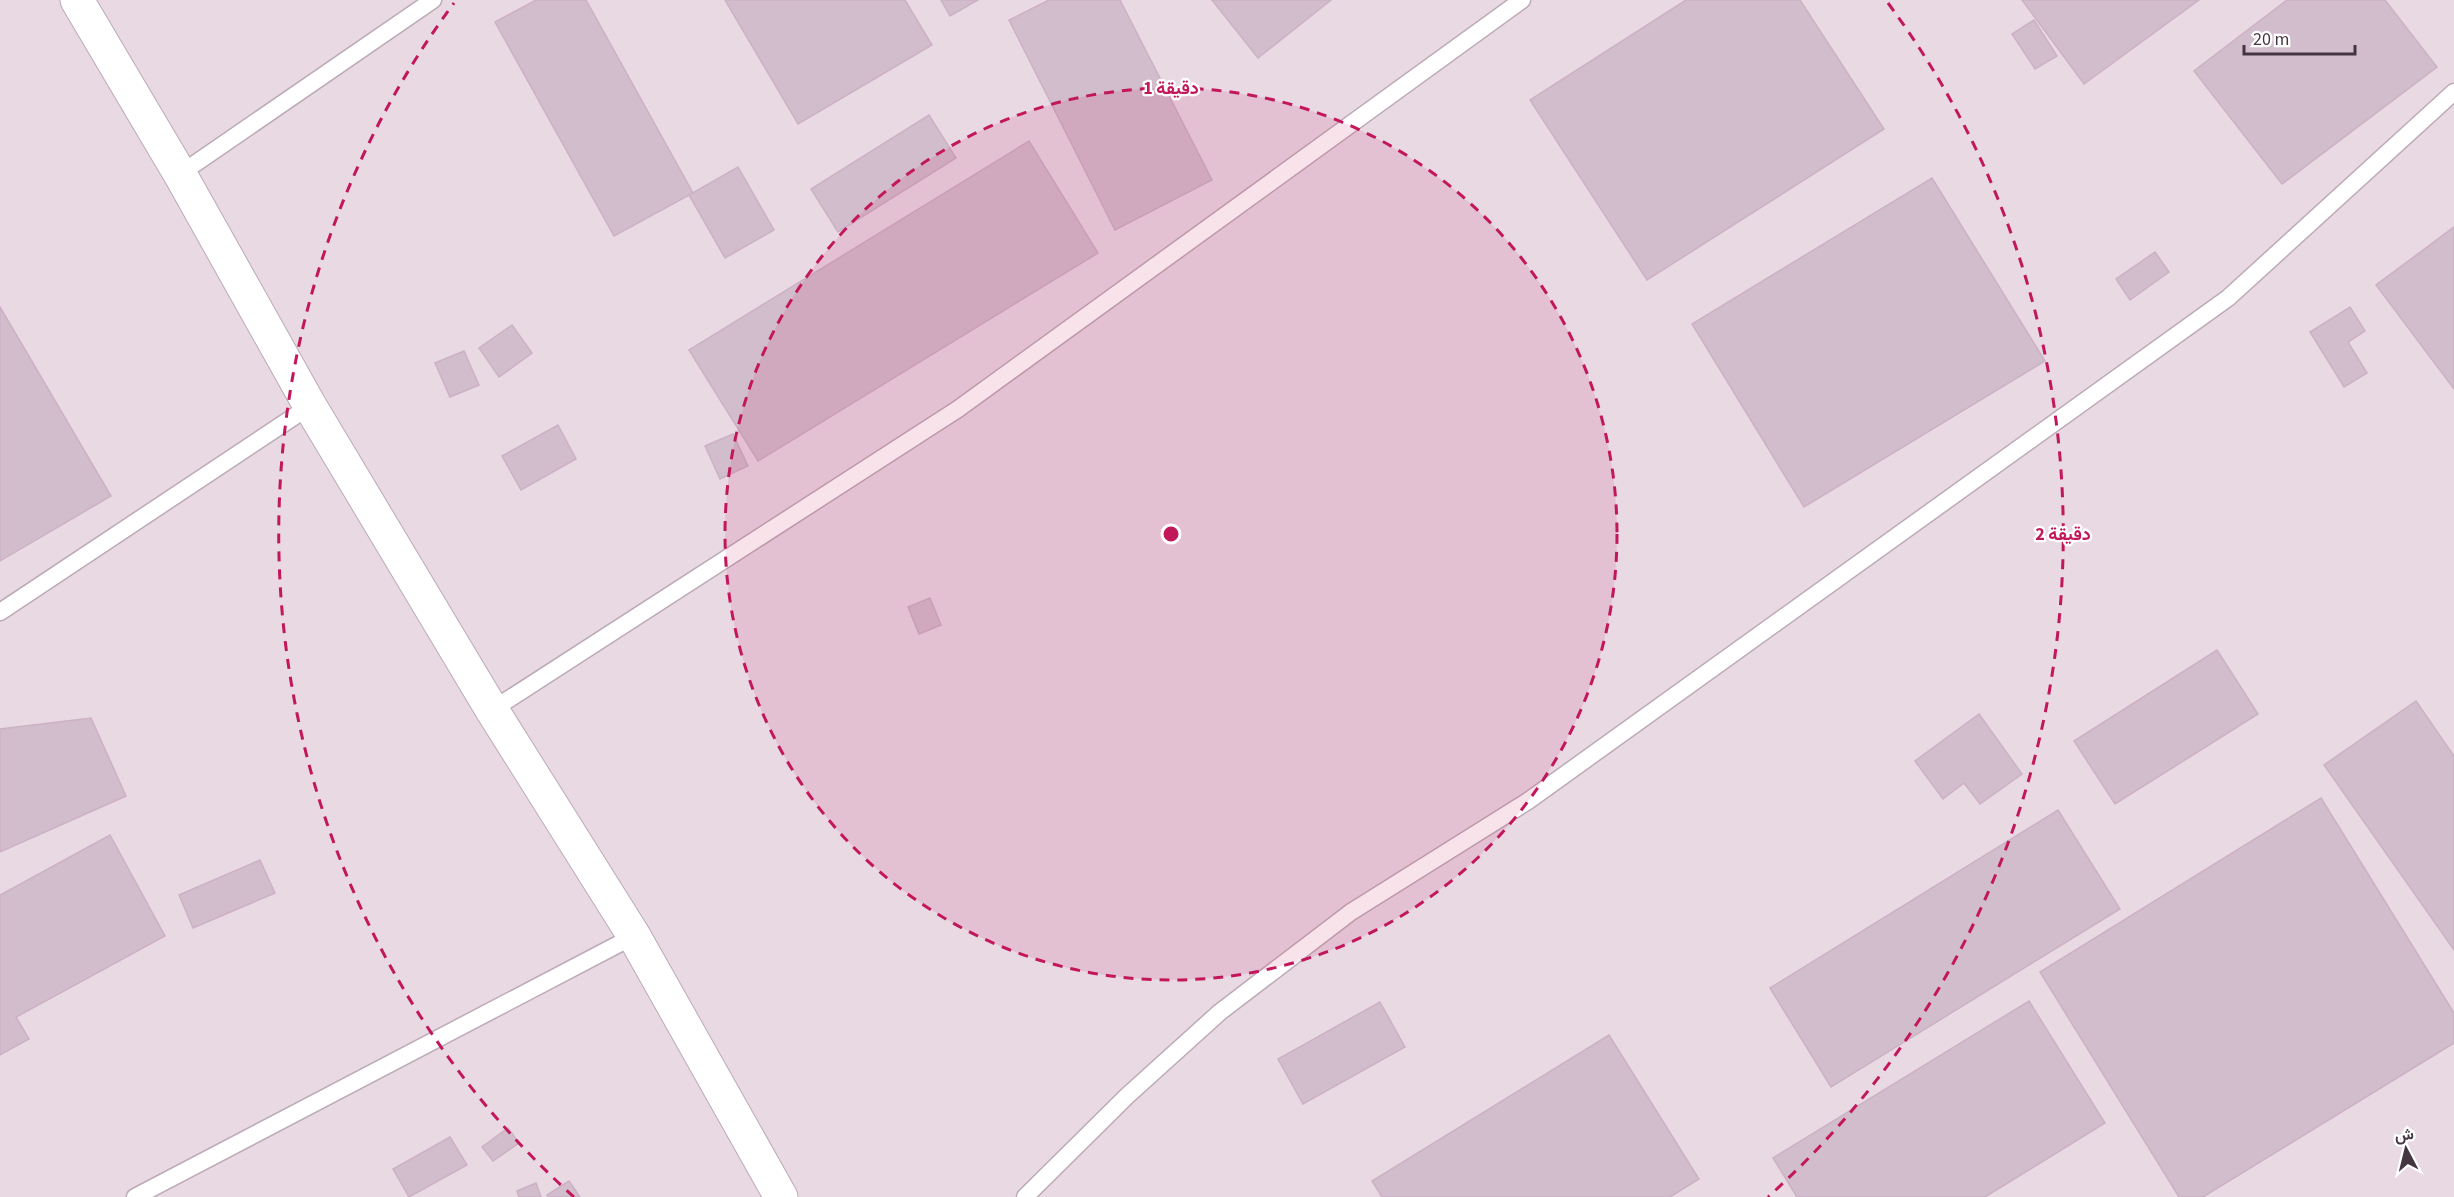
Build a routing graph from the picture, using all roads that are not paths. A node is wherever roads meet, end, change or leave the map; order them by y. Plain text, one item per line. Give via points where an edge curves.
1 (77, 0) edge
2 (433, 0) edge
3 (1522, 0) edge
4 (2454, 92) edge
5 (180, 174) junction
6 (310, 406) junction
7 (0, 612) edge
8 (492, 710) junction
9 (634, 936) junction
10 (135, 1197) edge
11 (781, 1197) edge
12 (1025, 1197) edge

1 - 5 street
2 - 5 lane
3 - 8 lane via 958,408
4 - 12 lane via 2228,298 1528,801 1351,912 1220,1012
5 - 6 street
6 - 7 lane
6 - 8 street
8 - 9 street
9 - 10 lane
9 - 11 street

